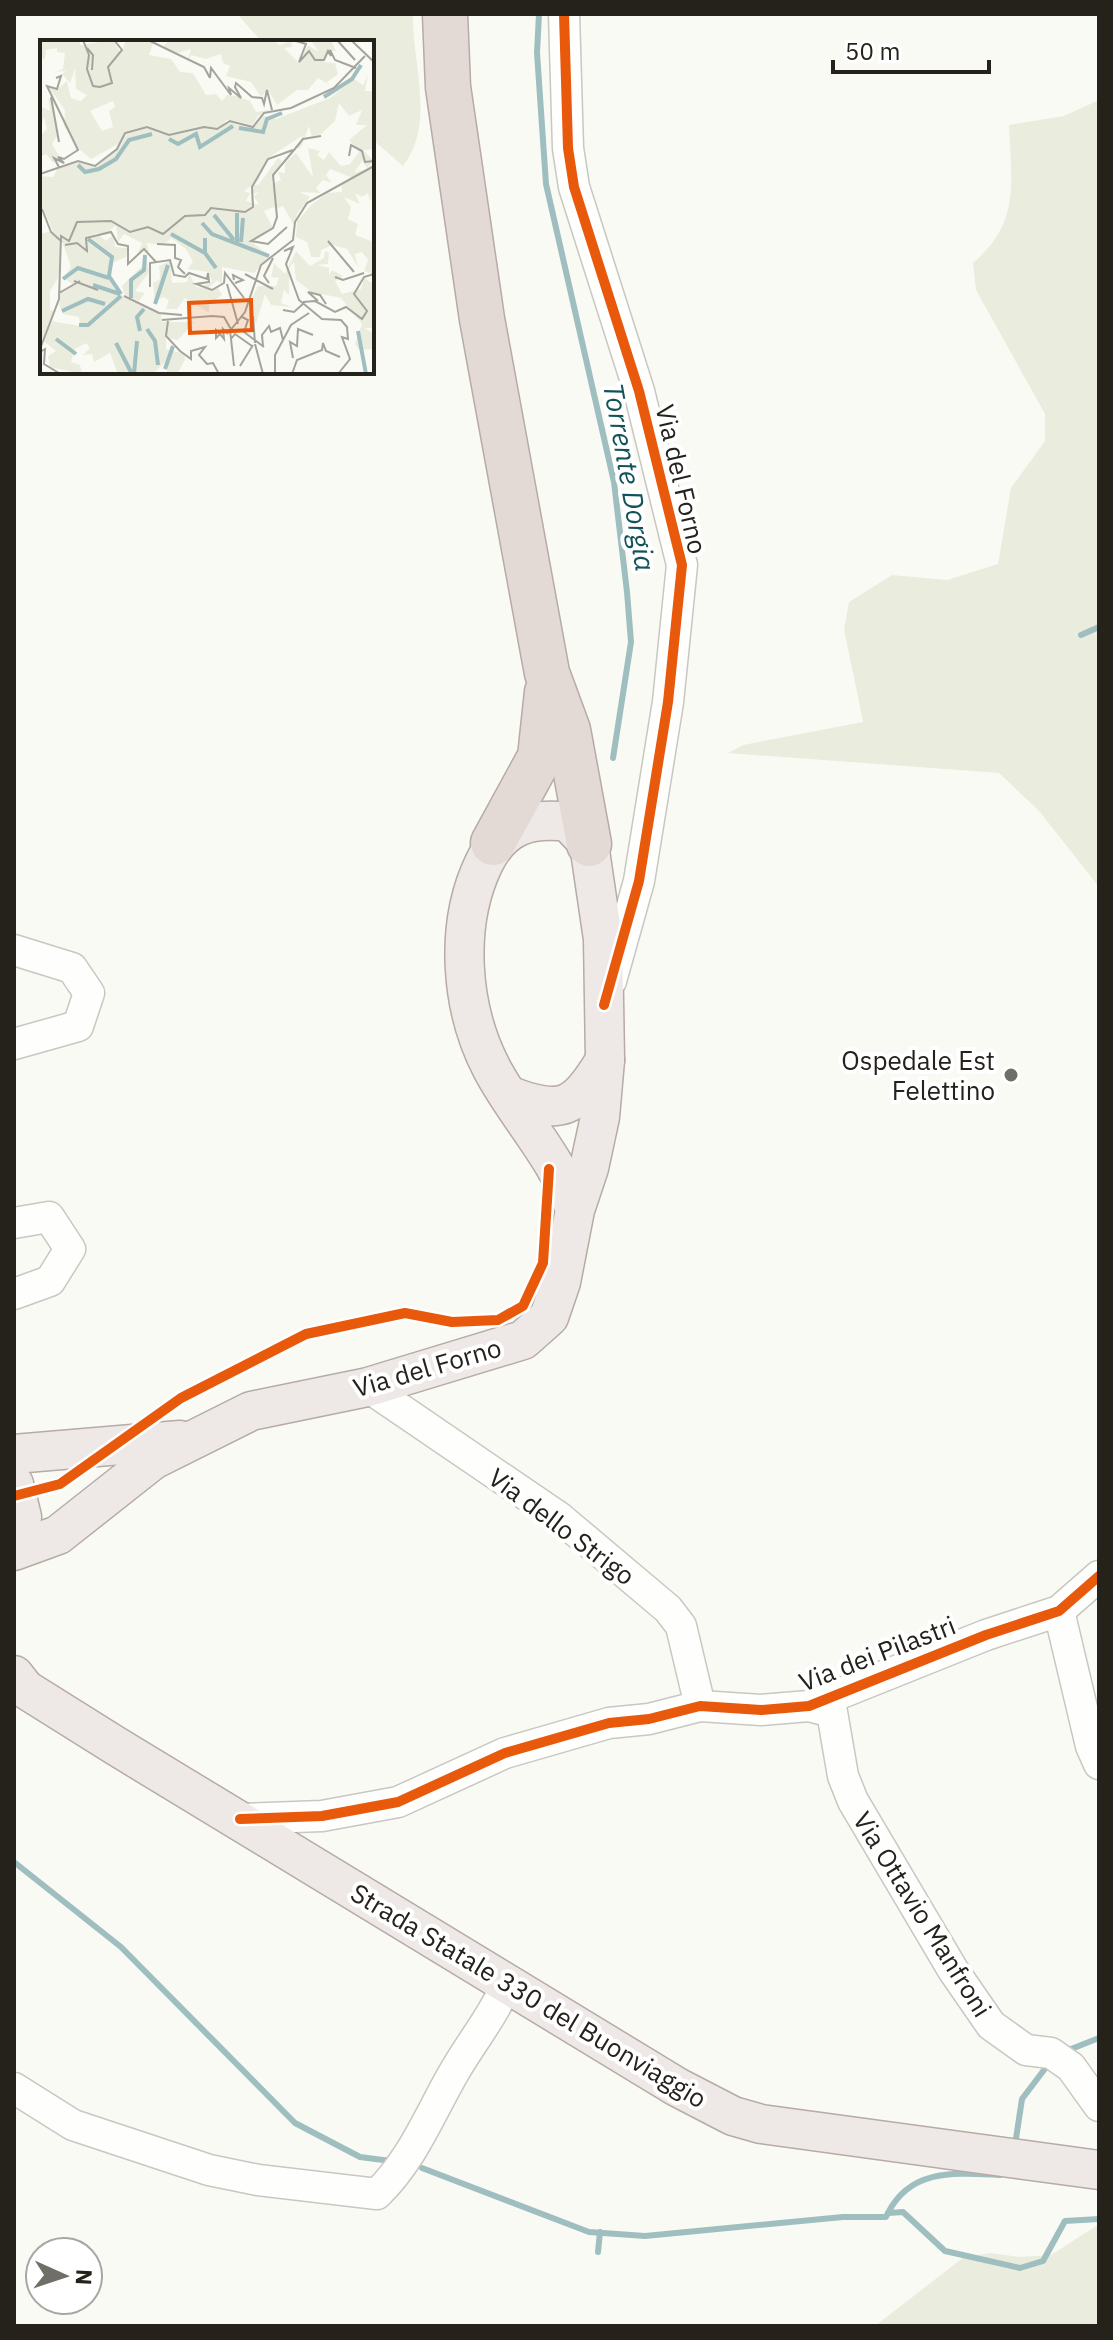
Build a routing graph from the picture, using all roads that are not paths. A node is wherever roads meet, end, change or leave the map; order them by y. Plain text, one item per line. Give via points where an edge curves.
1 (445, 14) edge
2 (564, 14) edge
3 (547, 673) junction
4 (493, 843) junction
5 (592, 862) junction
6 (639, 881) junction
7 (14, 950) edge
8 (604, 1005) junction
9 (14, 1044) edge
10 (605, 1060) junction
11 (508, 1095) junction
12 (575, 1210) junction
13 (14, 1223) edge
14 (14, 1294) edge
15 (368, 1387) junction
16 (195, 1439) junction
17 (14, 1454) edge
18 (18, 1494) edge
19 (14, 1544) edge
20 (14, 1551) edge
21 (1099, 1576) edge
22 (1059, 1611) junction
23 (14, 1675) edge
24 (700, 1706) junction
25 (809, 1706) junction
26 (1099, 1764) edge
27 (240, 1819) junction
28 (507, 1982) junction
29 (14, 2088) edge
30 (1093, 2097) edge
31 (1099, 2170) edge

1 - 3 highway via 448,87 482,319
2 - 6 street, Via del Forno via 574,187 639,391 682,565 668,702
3 - 4 highway via 540,757
3 - 5 highway via 568,730
4 - 5 main road via 513,826 568,822
4 - 11 main road via 470,909 467,999 491,1068
5 - 6 street via 612,897 625,897
5 - 8 main road, Via del Forno via 603,939
6 - 8 street, Via del Forno
7 - 9 street via 72,968 89,993 78,1026
8 - 10 main road, Via del Forno
10 - 11 main road via 587,1090 565,1107 539,1107
10 - 12 main road, Via del Forno via 600,1117
11 - 12 main road via 554,1160
12 - 15 main road, Via del Forno via 561,1282 541,1325 523,1340
13 - 14 street via 49,1217 70,1249 50,1281
15 - 16 main road, Via del Forno via 251,1411
15 - 24 street, Via dello Strigo via 560,1518 668,1609 681,1626
16 - 17 main road, Via del Forno
16 - 20 main road, Via del Forno via 153,1460 58,1535
18 - 19 main road via 20,1530
21 - 22 street, Via dei Pilastri
22 - 25 street, Via dei Pilastri
22 - 26 street
23 - 27 main road, Strada Statale 330 del Buonviaggio via 25,1689
24 - 25 street, Via dei Pilastri
24 - 27 street, Via dei Pilastri via 609,1723 505,1753 398,1802 322,1816
25 - 30 street, Via Ottavio Manfroni via 832,1712 853,1801 991,2025 1026,2050 1051,2053 1071,2067
27 - 28 main road, Strada Statale 330 del Buonviaggio
28 - 29 street via 497,2008 455,2071 400,2172 377,2194 209,2170 73,2125
28 - 31 main road, Strada Statale 330 del Buonviaggio via 733,2116

